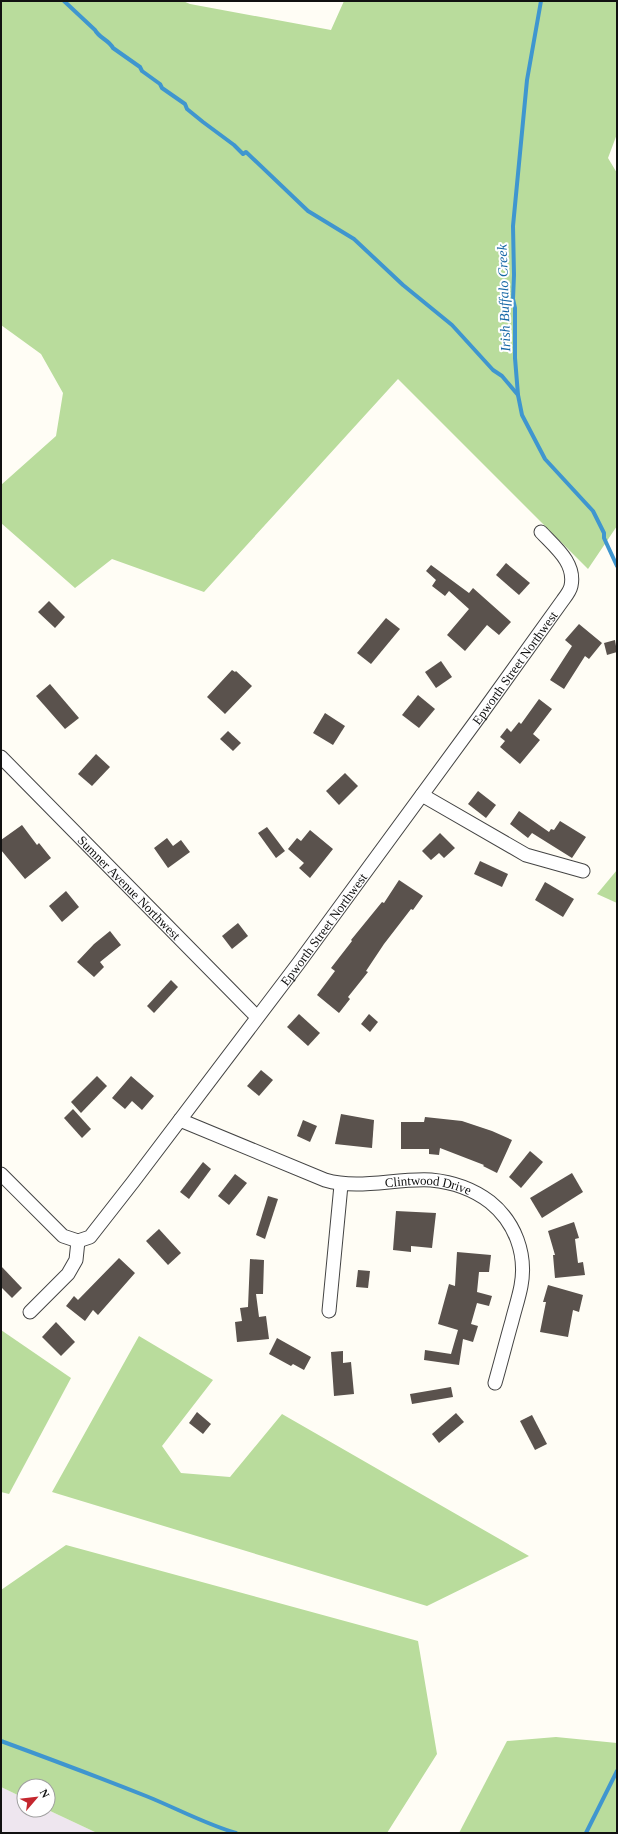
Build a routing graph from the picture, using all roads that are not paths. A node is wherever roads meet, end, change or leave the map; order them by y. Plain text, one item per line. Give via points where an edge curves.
1 (541, 532) dead end
2 (1, 757) edge
3 (422, 795) junction
4 (583, 871) dead end
5 (257, 1017) junction
6 (180, 1120) junction
7 (1, 1174) edge
8 (341, 1185) junction
9 (78, 1241) junction
10 (330, 1311) dead end
11 (30, 1312) dead end
12 (495, 1383) dead end

1 - 3 street, Epworth Street Northwest via 565,558 572,571 571,587
2 - 5 street, Sumner Avenue Northwest
3 - 4 street via 526,855
3 - 5 street, Epworth Street Northwest
5 - 6 street, Epworth Street Northwest
6 - 8 street, Clintwood Drive
6 - 9 street, Epworth Street Northwest via 90,1237
7 - 9 street via 63,1236
8 - 10 street
8 - 12 street, Clintwood Drive via 430,1180 452,1183 478,1193 498,1209 520,1243 523,1268 522,1286
9 - 11 street via 76,1260 68,1274

